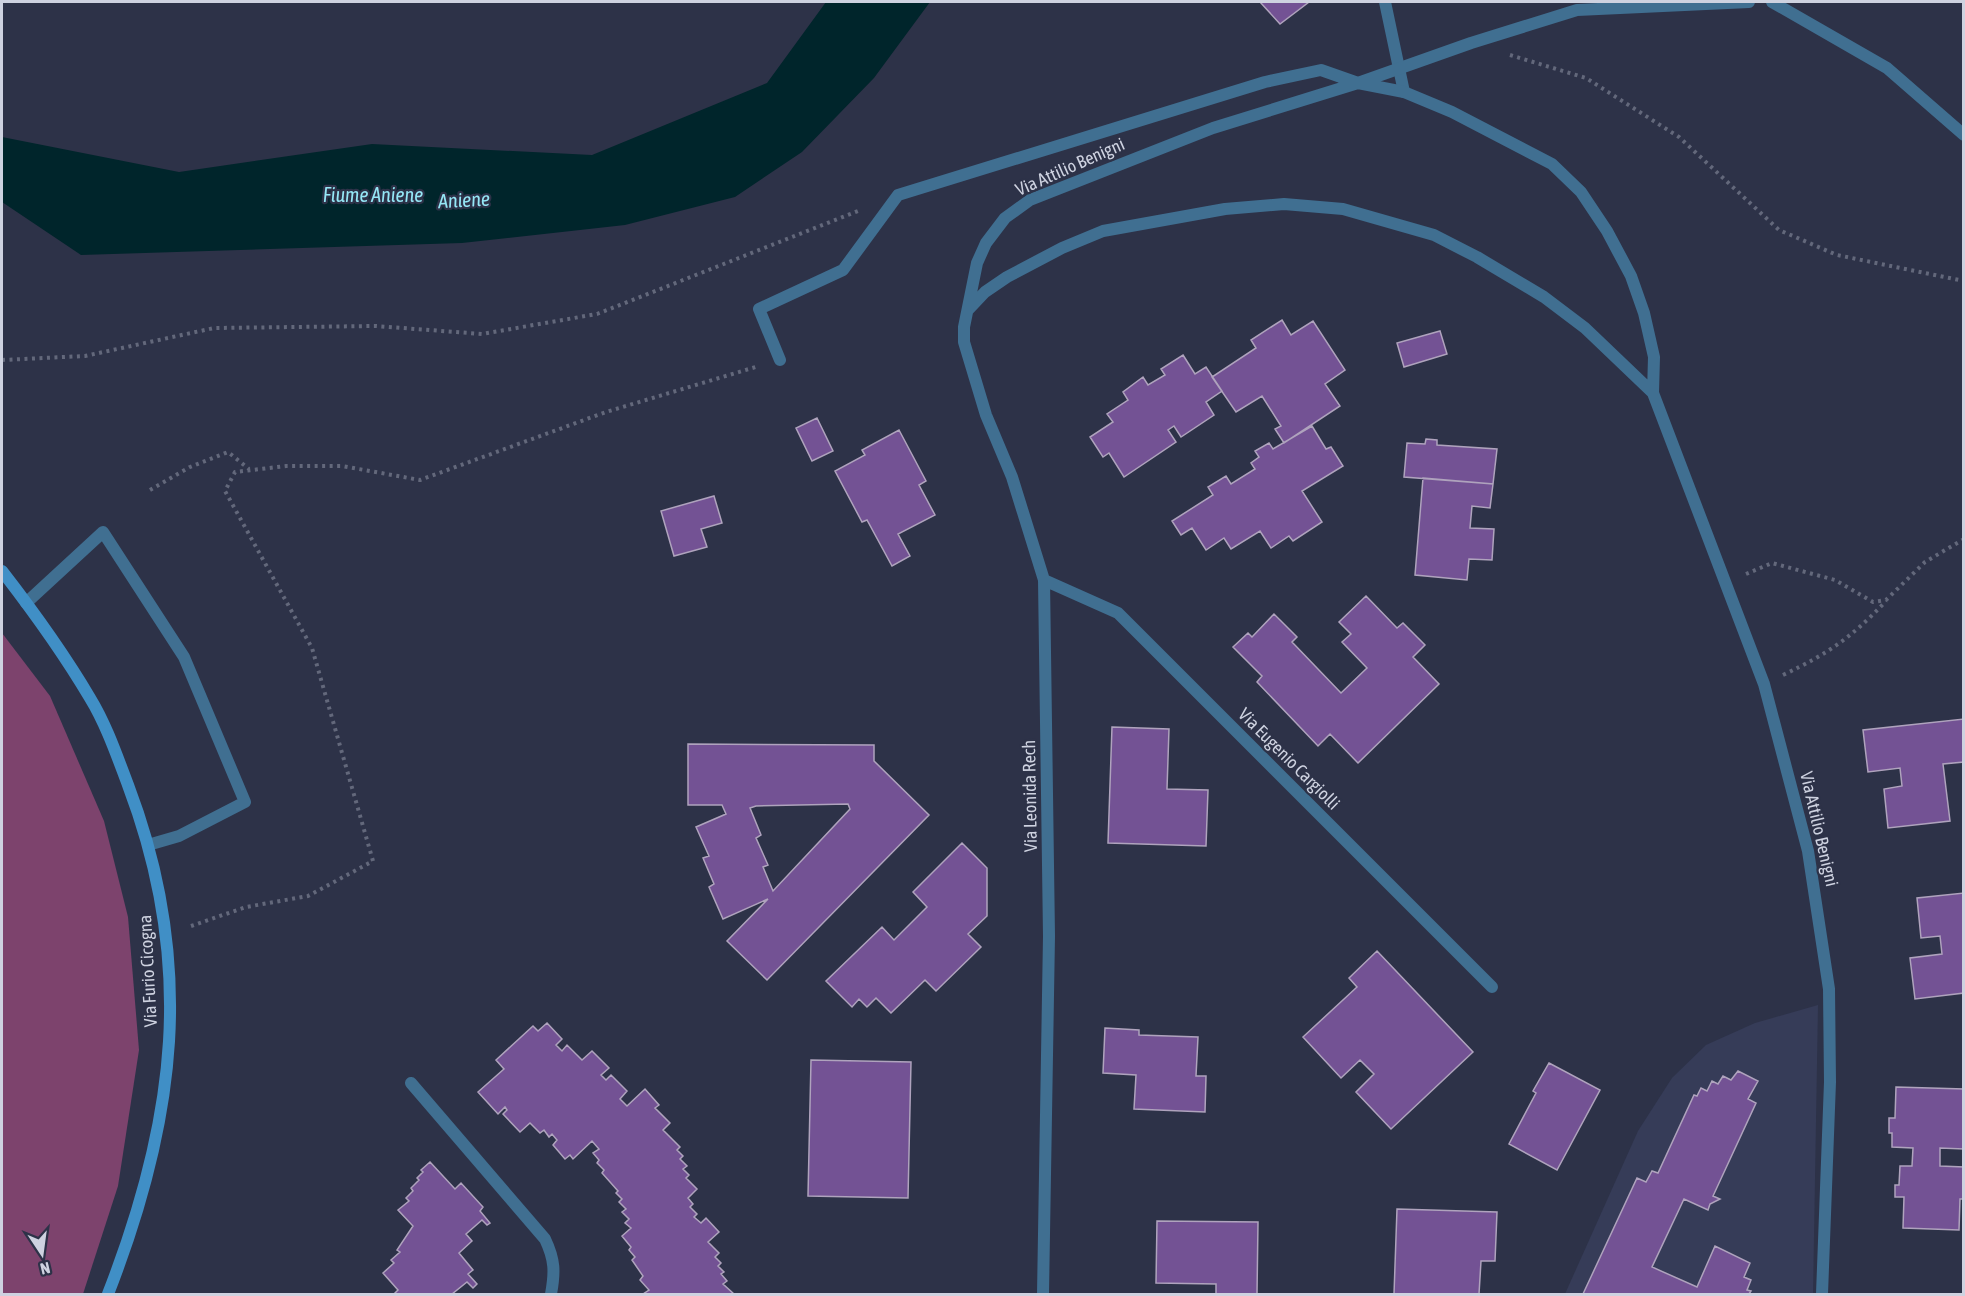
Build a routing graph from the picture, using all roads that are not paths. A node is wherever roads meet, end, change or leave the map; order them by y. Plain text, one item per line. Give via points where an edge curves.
1 (1385, 2) edge
2 (1749, 2) edge
3 (1772, 2) edge
4 (1399, 68) junction
5 (1358, 83) junction
6 (1404, 92) junction
7 (1964, 135) edge
8 (968, 310) junction
9 (780, 360) road end
10 (1653, 393) junction
11 (2, 571) edge
12 (1044, 580) junction
13 (26, 603) junction
14 (148, 845) junction
15 (1492, 987) dead end
16 (411, 1083) dead end
17 (108, 1294) edge
18 (550, 1294) edge
19 (1043, 1294) edge
20 (1822, 1294) edge

1 - 4 street
2 - 4 street via 1577,10
3 - 7 street via 1887,68
4 - 5 street
4 - 6 street
5 - 6 street, Via Attilio Benigni
5 - 8 street, Via Attilio Benigni via 1213,128 1030,200 1005,218 986,243 977,262
5 - 9 street via 1321,70 1265,82 898,195 843,270 759,309
6 - 10 street, Via Attilio Benigni via 1452,112 1552,164 1581,192 1631,276 1654,357
8 - 10 street, Via Attilio Benigni via 1006,277 1103,231 1225,209 1273,205 1343,209 1434,235 1486,262 1544,297 1585,328
8 - 12 street, Via Leonida Rech via 964,342 969,361 1012,477
10 - 20 street, Via Attilio Benigni via 1764,684 1809,851 1828,989 1830,1082
11 - 13 street, Via Furio Cicogna
12 - 15 street, Via Eugenio Cargiolli via 1118,613
12 - 19 street, Via Leonida Rech via 1049,936
13 - 14 street, Via Furio Cicogna via 91,699 118,758
13 - 14 street via 103,532 184,657 245,802 180,836
14 - 17 street, Via Furio Cicogna via 167,929 170,1048 152,1158
16 - 18 street via 545,1239 555,1270

